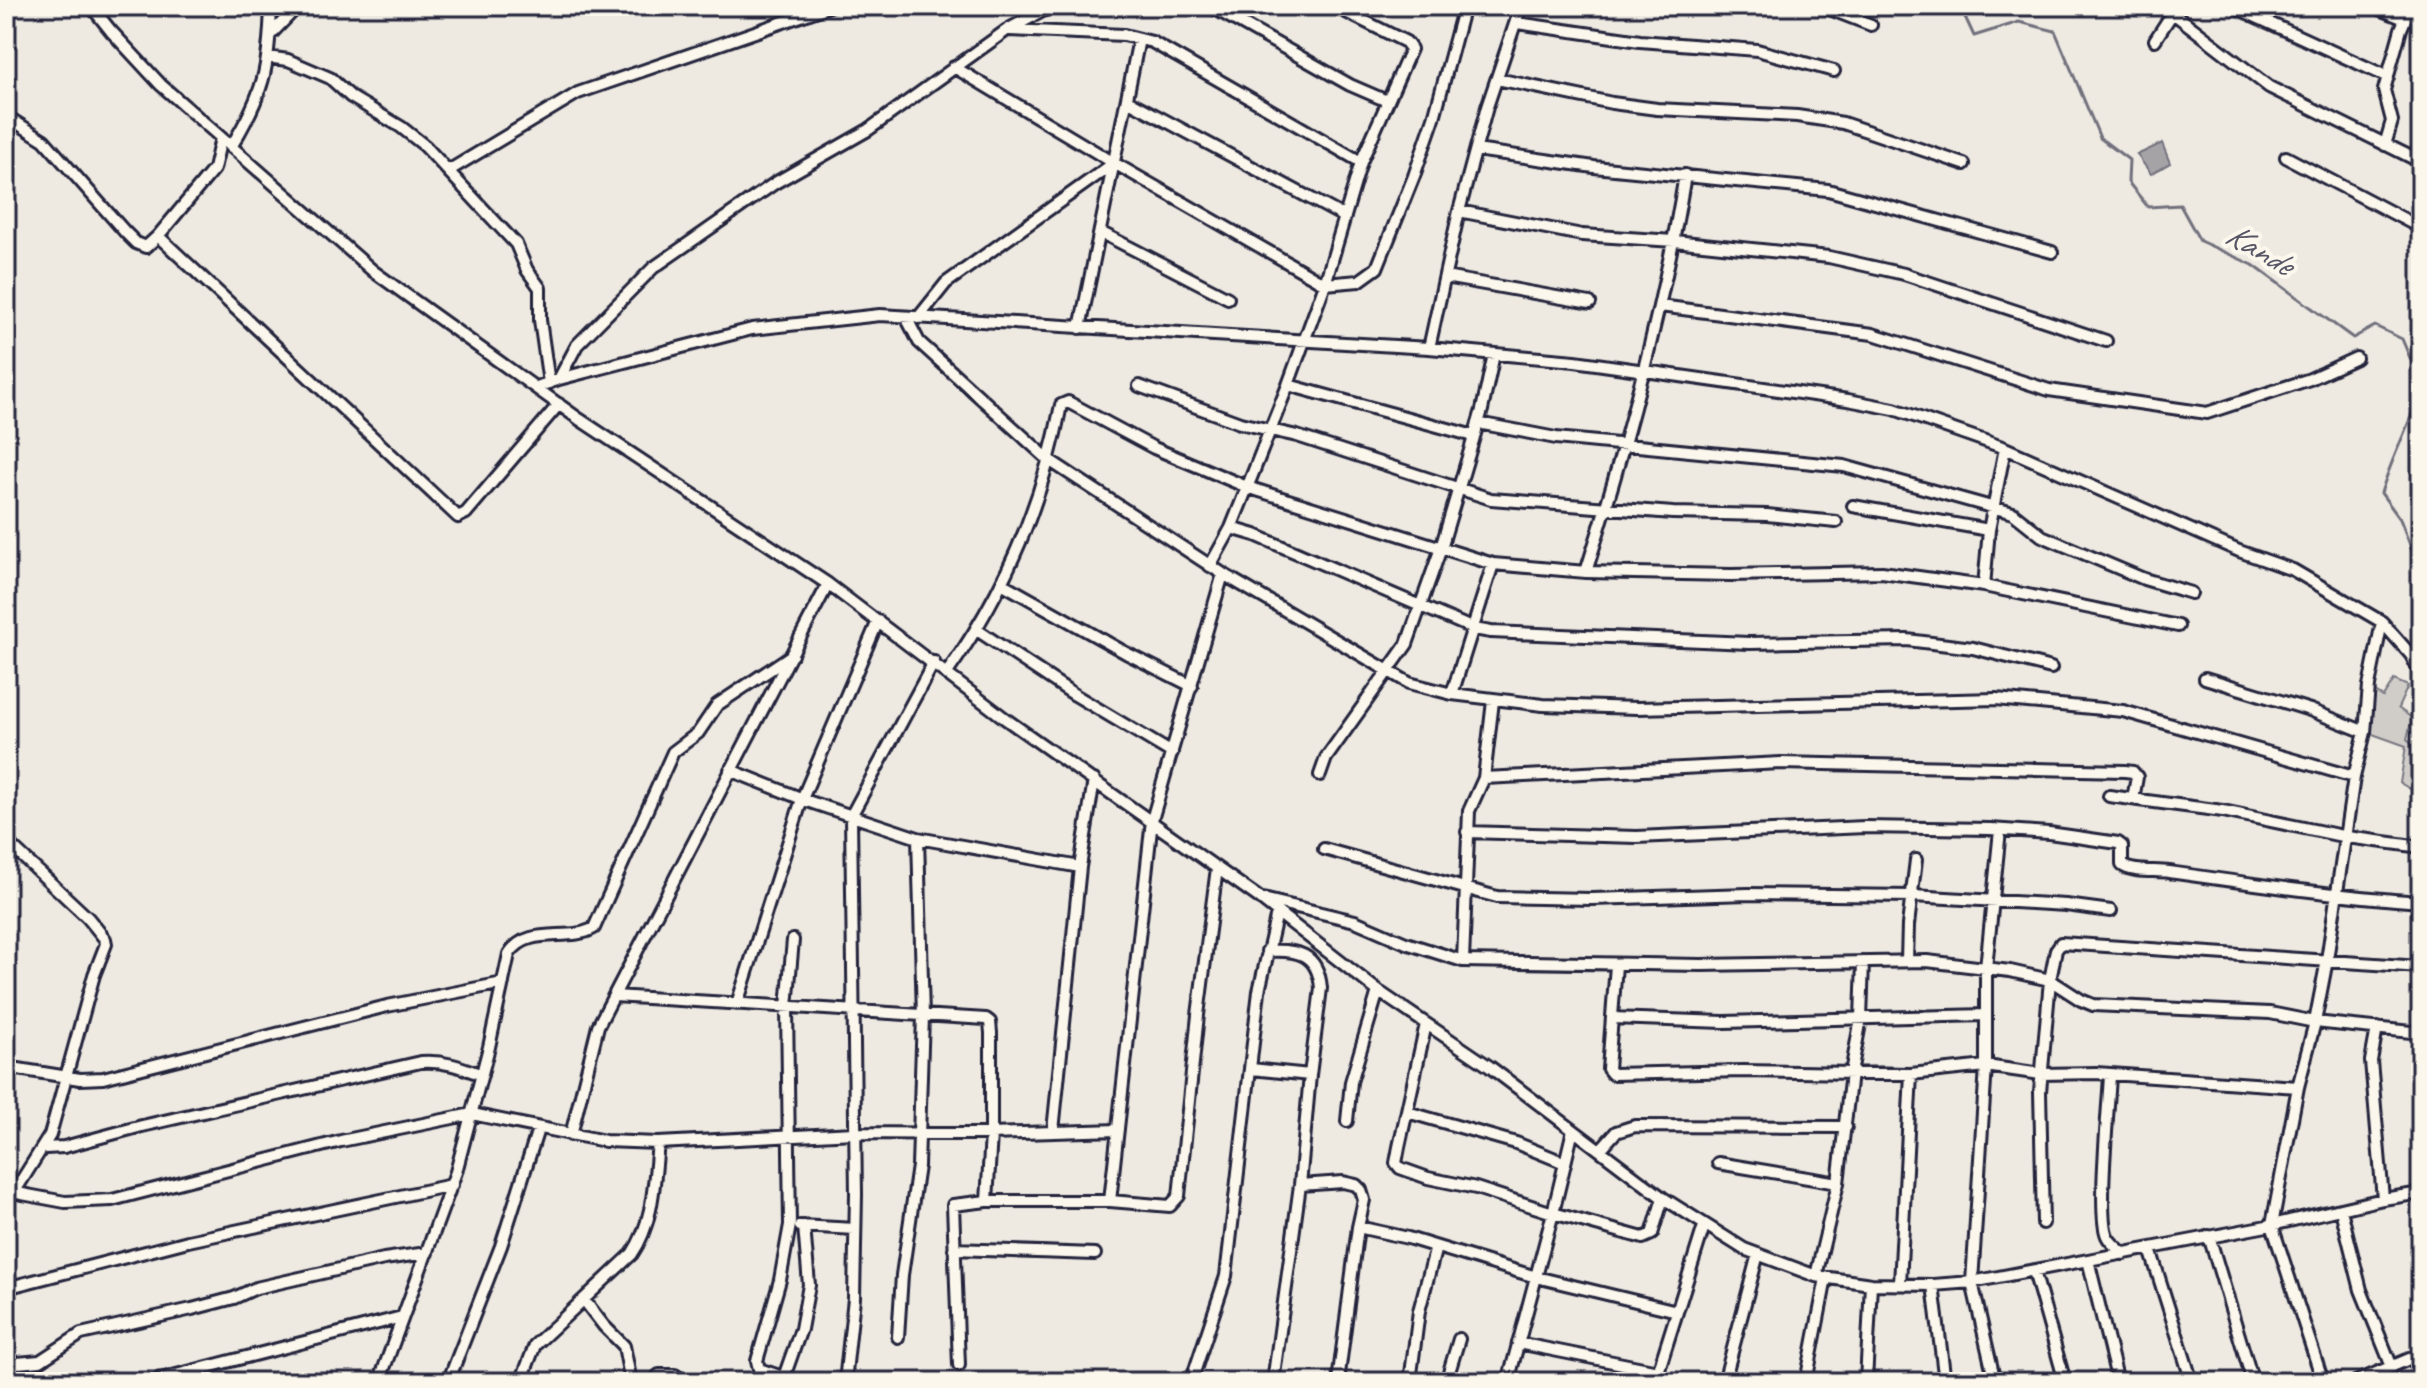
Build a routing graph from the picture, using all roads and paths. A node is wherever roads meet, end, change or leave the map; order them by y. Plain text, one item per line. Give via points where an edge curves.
1 (91, 6) edge
2 (271, 6) edge
3 (298, 6) edge
4 (830, 6) edge
5 (1052, 6) edge
6 (1210, 6) edge
7 (1334, 6) edge
8 (1464, 6) edge
9 (1521, 6) edge
10 (1822, 6) edge
11 (2373, 6) edge
12 (2411, 6) edge
13 (2175, 9) edge
14 (2239, 9) dead end
15 (2405, 19) junction
16 (1517, 23) junction
17 (1871, 25) dead end
18 (1007, 30) junction
19 (270, 35) junction
20 (1139, 39) junction
21 (2155, 40) dead end
22 (267, 57) junction
23 (954, 67) junction
24 (1834, 71) dead end
25 (2388, 77) junction
26 (1497, 79) junction
27 (1127, 100) junction
28 (1387, 101) junction
29 (6, 116) edge
30 (221, 138) junction
31 (2421, 143) edge
32 (2385, 145) junction
33 (231, 147) junction
34 (1476, 150) junction
35 (2286, 157) dead end
36 (2418, 160) edge
37 (1361, 162) junction
38 (1114, 163) junction
39 (1964, 164) dead end
40 (448, 171) junction
41 (1685, 175) junction
42 (1459, 211) junction
43 (1345, 217) junction
44 (2421, 228) edge
45 (1100, 232) junction
46 (158, 236) junction
47 (1674, 241) junction
48 (2052, 252) dead end
49 (1445, 277) junction
50 (1325, 284) junction
51 (1228, 298) dead end
52 (1590, 303) dead end
53 (1660, 306) junction
54 (912, 317) junction
55 (1080, 328) junction
56 (2106, 341) dead end
57 (1305, 342) junction
58 (1429, 348) junction
59 (1494, 354) junction
60 (2356, 358) dead end
61 (1644, 371) junction
62 (554, 381) junction
63 (1288, 385) junction
64 (1139, 386) dead end
65 (537, 387) junction
66 (559, 404) junction
67 (1478, 423) junction
68 (1271, 429) junction
69 (1474, 436) junction
70 (1623, 445) junction
71 (2005, 448) junction
72 (1049, 460) junction
73 (1247, 487) junction
74 (1458, 487) junction
75 (1853, 506) dead end
76 (1606, 507) junction
77 (1993, 507) junction
78 (1836, 522) dead end
79 (1231, 528) junction
80 (1989, 530) junction
81 (1441, 548) junction
82 (1493, 564) junction
83 (1210, 566) junction
84 (1586, 572) junction
85 (1223, 574) junction
86 (828, 584) junction
87 (1003, 584) junction
88 (1984, 586) junction
89 (2191, 593) dead end
90 (1421, 608) junction
91 (878, 621) junction
92 (2382, 622) junction
93 (2178, 626) dead end
94 (1474, 629) junction
95 (977, 630) junction
96 (792, 655) junction
97 (934, 662) junction
98 (2051, 668) dead end
99 (1390, 671) junction
100 (947, 673) junction
101 (2421, 674) edge
102 (2205, 678) dead end
103 (1192, 686) junction
104 (1452, 694) junction
105 (1493, 701) junction
106 (2365, 732) junction
107 (1172, 753) junction
108 (730, 770) junction
109 (1320, 775) dead end
110 (2354, 777) junction
111 (1484, 778) junction
112 (1094, 780) junction
113 (2109, 796) dead end
114 (802, 799) junction
115 (2133, 799) junction
116 (851, 816) junction
117 (1152, 820) junction
118 (2000, 830) junction
119 (1467, 832) junction
120 (2347, 837) junction
121 (918, 838) junction
122 (6, 841) edge
123 (2421, 847) edge
124 (1324, 849) dead end
125 (1916, 860) dead end
126 (1080, 867) junction
127 (1217, 868) junction
128 (1464, 889) junction
129 (1913, 896) junction
130 (2336, 896) junction
131 (1258, 897) junction
132 (1993, 900) junction
133 (2421, 902) edge
134 (2111, 911) dead end
135 (1277, 913) junction
136 (793, 940) dead end
137 (1267, 951) junction
138 (2327, 960) junction
139 (1463, 961) junction
140 (1907, 961) junction
141 (1863, 962) junction
142 (1616, 965) junction
143 (2421, 967) edge
144 (1986, 968) junction
145 (2050, 980) junction
146 (503, 983) junction
147 (1378, 991) junction
148 (614, 996) junction
149 (737, 1004) junction
150 (787, 1007) junction
151 (853, 1011) junction
152 (1985, 1015) junction
153 (923, 1016) junction
154 (1612, 1018) junction
155 (1861, 1018) junction
156 (2315, 1022) junction
157 (1426, 1024) junction
158 (2377, 1028) junction
159 (2421, 1033) edge
160 (1986, 1066) junction
161 (6, 1067) edge
162 (1251, 1069) junction
163 (1851, 1073) junction
164 (1911, 1074) junction
165 (2041, 1074) junction
166 (2110, 1074) junction
167 (482, 1075) junction
168 (1310, 1075) junction
169 (67, 1076) junction
170 (2298, 1087) junction
171 (1407, 1112) junction
172 (472, 1114) junction
173 (1347, 1121) dead end
174 (1846, 1127) junction
175 (538, 1129) junction
176 (1118, 1130) junction
177 (1573, 1130) junction
178 (1053, 1131) junction
179 (918, 1132) junction
180 (854, 1133) junction
181 (991, 1134) junction
182 (571, 1135) junction
183 (788, 1135) junction
184 (658, 1143) junction
185 (45, 1148) junction
186 (1600, 1150) junction
187 (1565, 1163) junction
188 (1718, 1163) dead end
189 (1838, 1183) junction
190 (452, 1185) junction
191 (1300, 1185) junction
192 (11, 1191) edge
193 (2421, 1193) edge
194 (1663, 1198) junction
195 (2383, 1199) junction
196 (987, 1201) junction
197 (1110, 1201) junction
198 (2341, 1210) junction
199 (1553, 1213) junction
200 (2043, 1223) dead end
201 (790, 1225) junction
202 (2272, 1225) junction
203 (804, 1226) junction
204 (1704, 1226) junction
205 (1358, 1227) junction
206 (855, 1229) junction
207 (2209, 1236) junction
208 (1436, 1247) junction
209 (954, 1249) junction
210 (2150, 1249) junction
211 (427, 1253) junction
212 (1095, 1254) dead end
213 (1758, 1254) junction
214 (2124, 1254) junction
215 (2088, 1260) junction
216 (2034, 1271) junction
217 (1536, 1277) junction
218 (1821, 1277) junction
219 (1972, 1282) junction
220 (1871, 1284) junction
221 (1900, 1284) junction
222 (1933, 1285) junction
223 (6, 1288) edge
224 (584, 1300) junction
225 (1677, 1311) junction
226 (402, 1317) junction
227 (898, 1337) dead end
228 (1459, 1339) dead end
229 (1518, 1343) junction
230 (2421, 1354) edge
231 (6, 1364) edge
232 (959, 1365) dead end
233 (2392, 1367) junction
234 (784, 1377) junction
235 (1656, 1377) edge
236 (2382, 1377) edge
237 (149, 1382) edge
238 (379, 1382) edge
239 (448, 1382) edge
240 (521, 1382) edge
241 (631, 1382) edge
242 (653, 1382) edge
243 (679, 1382) edge
244 (797, 1382) edge
245 (845, 1382) edge
246 (1191, 1382) edge
247 (1273, 1382) edge
248 (1338, 1382) edge
249 (1410, 1382) edge
250 (1446, 1382) edge
251 (1508, 1382) edge
252 (1724, 1382) edge
253 (1806, 1382) edge
254 (1866, 1382) edge
255 (1945, 1382) edge
256 (1995, 1382) edge
257 (2065, 1382) edge
258 (2118, 1382) edge
259 (2192, 1382) edge
260 (2253, 1382) edge
261 (2323, 1382) edge
262 (2355, 1382) edge

1 - 30 street via 161,85
2 - 19 street
3 - 19 street
4 - 40 street via 578,93
5 - 18 street
6 - 28 street
7 - 28 street via 1409,44
8 - 50 street via 1434,118 1377,268 1359,281
9 - 16 street
10 - 17 street
11 - 15 street
12 - 15 street
13 - 21 street
13 - 32 street via 2269,87
14 - 25 street
15 - 25 street
16 - 24 street via 1640,41 1757,50
16 - 26 street
18 - 20 street
18 - 23 street
19 - 22 street
20 - 27 street
20 - 37 street
22 - 33 street via 258,100
22 - 40 street via 330,78 401,127
23 - 38 street
23 - 62 street via 868,130 775,183 653,268 585,335
25 - 32 street via 2384,98 2392,121
26 - 34 street
26 - 39 street via 1642,107 1843,123
27 - 38 street
27 - 43 street
28 - 37 street
29 - 46 street via 44,140 136,243 146,247
30 - 33 street
30 - 46 street via 214,169
31 - 36 street
32 - 36 street
33 - 65 street via 373,271
34 - 41 street
34 - 42 street
35 - 44 street
37 - 43 street
38 - 45 street
38 - 50 street
38 - 54 street via 946,283
40 - 62 street via 516,244 540,288 541,326
41 - 47 street
41 - 48 street via 1828,190
42 - 47 street via 1582,235
42 - 49 street
43 - 50 street
45 - 51 street
45 - 55 street
46 - 66 street via 458,517
47 - 53 street
47 - 56 street via 1829,257 1904,274
49 - 52 street
49 - 58 street
50 - 57 street
53 - 60 street via 1873,334 2049,390 2207,413
53 - 61 street
54 - 55 street
54 - 62 street via 880,315 752,329
54 - 72 street via 919,342
55 - 57 street
57 - 58 street
57 - 63 street
58 - 59 street
59 - 61 street
59 - 67 street
61 - 70 street
61 - 71 street via 1894,409
62 - 65 street
63 - 68 street
63 - 69 street
64 - 68 street
65 - 66 street
66 - 86 street
67 - 69 street
67 - 70 street
68 - 73 street
68 - 74 street
69 - 74 street
70 - 76 street
70 - 77 street via 1844,466
71 - 77 street
71 - 92 street via 2293,570
72 - 73 street via 1061,405 1068,402 1154,448
72 - 83 street
72 - 87 street
73 - 79 street
73 - 81 street
74 - 76 street via 1491,499
74 - 81 street
75 - 80 street
76 - 78 street
76 - 84 street
77 - 80 street
77 - 89 street via 2018,515 2042,536
79 - 83 street
79 - 90 street
80 - 88 street
81 - 82 street
81 - 90 street
82 - 84 street
82 - 94 street
83 - 85 street
84 - 88 street via 1882,572
85 - 99 street
85 - 103 street
86 - 91 street
86 - 96 street
87 - 95 street
87 - 103 street
88 - 93 street
90 - 94 street
90 - 99 street
91 - 97 street
91 - 114 street
92 - 101 street
92 - 106 street
94 - 98 street via 1749,643 1907,640 1973,648
94 - 104 street
95 - 100 street
95 - 107 street
96 - 108 street
96 - 146 street via 717,705 698,733 673,752 594,928 515,944
97 - 100 street
97 - 116 street
99 - 104 street via 1409,683
99 - 109 street via 1326,758
100 - 112 street
102 - 106 street
103 - 107 street
104 - 105 street
105 - 110 street via 1637,708 1996,699 2123,711
105 - 111 street
106 - 110 street
107 - 117 street
108 - 114 street
108 - 148 street
110 - 120 street
111 - 115 street via 1781,763 2109,770 2136,774
111 - 119 street via 1469,811
112 - 117 street
112 - 126 street
113 - 115 street
114 - 116 street
114 - 149 street
115 - 120 street
116 - 121 street
116 - 151 street
117 - 127 street
117 - 176 street
118 - 119 street via 1865,827 1637,837
118 - 130 street via 2115,842 2122,846 2126,869
118 - 132 street
119 - 128 street
120 - 123 street
120 - 130 street
121 - 126 street
121 - 153 street
122 - 169 street via 105,939
124 - 128 street
125 - 129 street
126 - 178 street
127 - 131 street
127 - 197 street via 1179,1196 1170,1206
128 - 129 street via 1497,897 1576,899
128 - 139 street
129 - 132 street
129 - 140 street
130 - 133 street
130 - 138 street
131 - 135 street
131 - 139 street via 1355,921
132 - 134 street
132 - 144 street
135 - 137 street
135 - 147 street
136 - 150 street
137 - 162 street
137 - 168 street via 1292,949 1320,975
138 - 143 street
138 - 145 street via 2065,942 2056,950
138 - 156 street
139 - 142 street
140 - 141 street
140 - 144 street
141 - 142 street
141 - 155 street
142 - 154 street
144 - 145 street
144 - 152 street
145 - 156 street via 2093,1005 2270,1013
145 - 165 street
146 - 167 street
146 - 169 street via 387,1006 113,1076
147 - 157 street
147 - 173 street via 1351,1082
148 - 149 street
148 - 182 street via 598,1026
149 - 150 street
150 - 151 street
150 - 183 street
151 - 153 street
151 - 180 street
152 - 155 street
152 - 160 street
153 - 179 street
153 - 181 street via 981,1017 990,1022
154 - 155 street
154 - 163 street via 1612,1074
155 - 163 street
156 - 158 street
156 - 170 street
157 - 171 street
157 - 177 street
158 - 159 street
158 - 195 street via 2371,1061
160 - 164 street
160 - 165 street
160 - 219 street
161 - 169 street
162 - 168 street
162 - 246 street via 1226,1276
163 - 164 street
163 - 174 street
164 - 221 street
165 - 166 street
165 - 200 street
166 - 170 street
166 - 214 street via 2105,1229
167 - 172 street
167 - 185 street via 451,1063 421,1062
168 - 191 street
169 - 185 street
170 - 202 street
171 - 187 street
171 - 199 street via 1396,1163 1400,1168
172 - 175 street
172 - 190 street
172 - 192 street via 341,1141 112,1200 65,1202
174 - 186 street via 1635,1126 1616,1132
174 - 189 street
175 - 182 street
175 - 239 street via 501,1246
176 - 178 street
176 - 197 street
177 - 186 street
177 - 187 street
178 - 181 street
179 - 180 street
179 - 181 street
179 - 227 street
180 - 183 street
180 - 206 street
181 - 196 street
182 - 184 street
183 - 184 street
183 - 201 street
184 - 224 street via 652,1203 640,1242
185 - 192 street
186 - 194 street
187 - 199 street
188 - 189 street
189 - 218 street
190 - 211 street
190 - 223 street via 188,1241
191 - 205 street via 1356,1185 1364,1200
191 - 247 street
193 - 195 street
194 - 199 street via 1648,1238
194 - 204 street
195 - 198 street
196 - 197 street
196 - 209 street via 953,1205
198 - 202 street
198 - 233 street via 2361,1290
199 - 217 street
201 - 203 street
201 - 234 street via 757,1361 759,1369
202 - 207 street
202 - 261 street
203 - 206 street
203 - 234 street via 809,1285
204 - 213 street
204 - 225 street
205 - 208 street
205 - 248 street
206 - 245 street
207 - 210 street
207 - 260 street
208 - 217 street
208 - 249 street via 1419,1311
209 - 212 street
209 - 232 street
210 - 214 street
210 - 259 street
211 - 226 street
211 - 231 street via 256,1288 234,1298 81,1334 40,1361
213 - 218 street
213 - 252 street
214 - 215 street
215 - 216 street
215 - 258 street
216 - 219 street
216 - 257 street
217 - 225 street
217 - 229 street
218 - 220 street
218 - 253 street
219 - 222 street
219 - 256 street
220 - 221 street
220 - 254 street
221 - 222 street
222 - 255 street
224 - 240 street via 535,1345
224 - 241 street via 624,1346
225 - 235 street
226 - 237 street
226 - 238 street
228 - 250 street
229 - 235 street
229 - 251 street
230 - 233 street
233 - 236 street
234 - 244 street
236 - 262 street
242 - 243 street via 659,1375 675,1375

